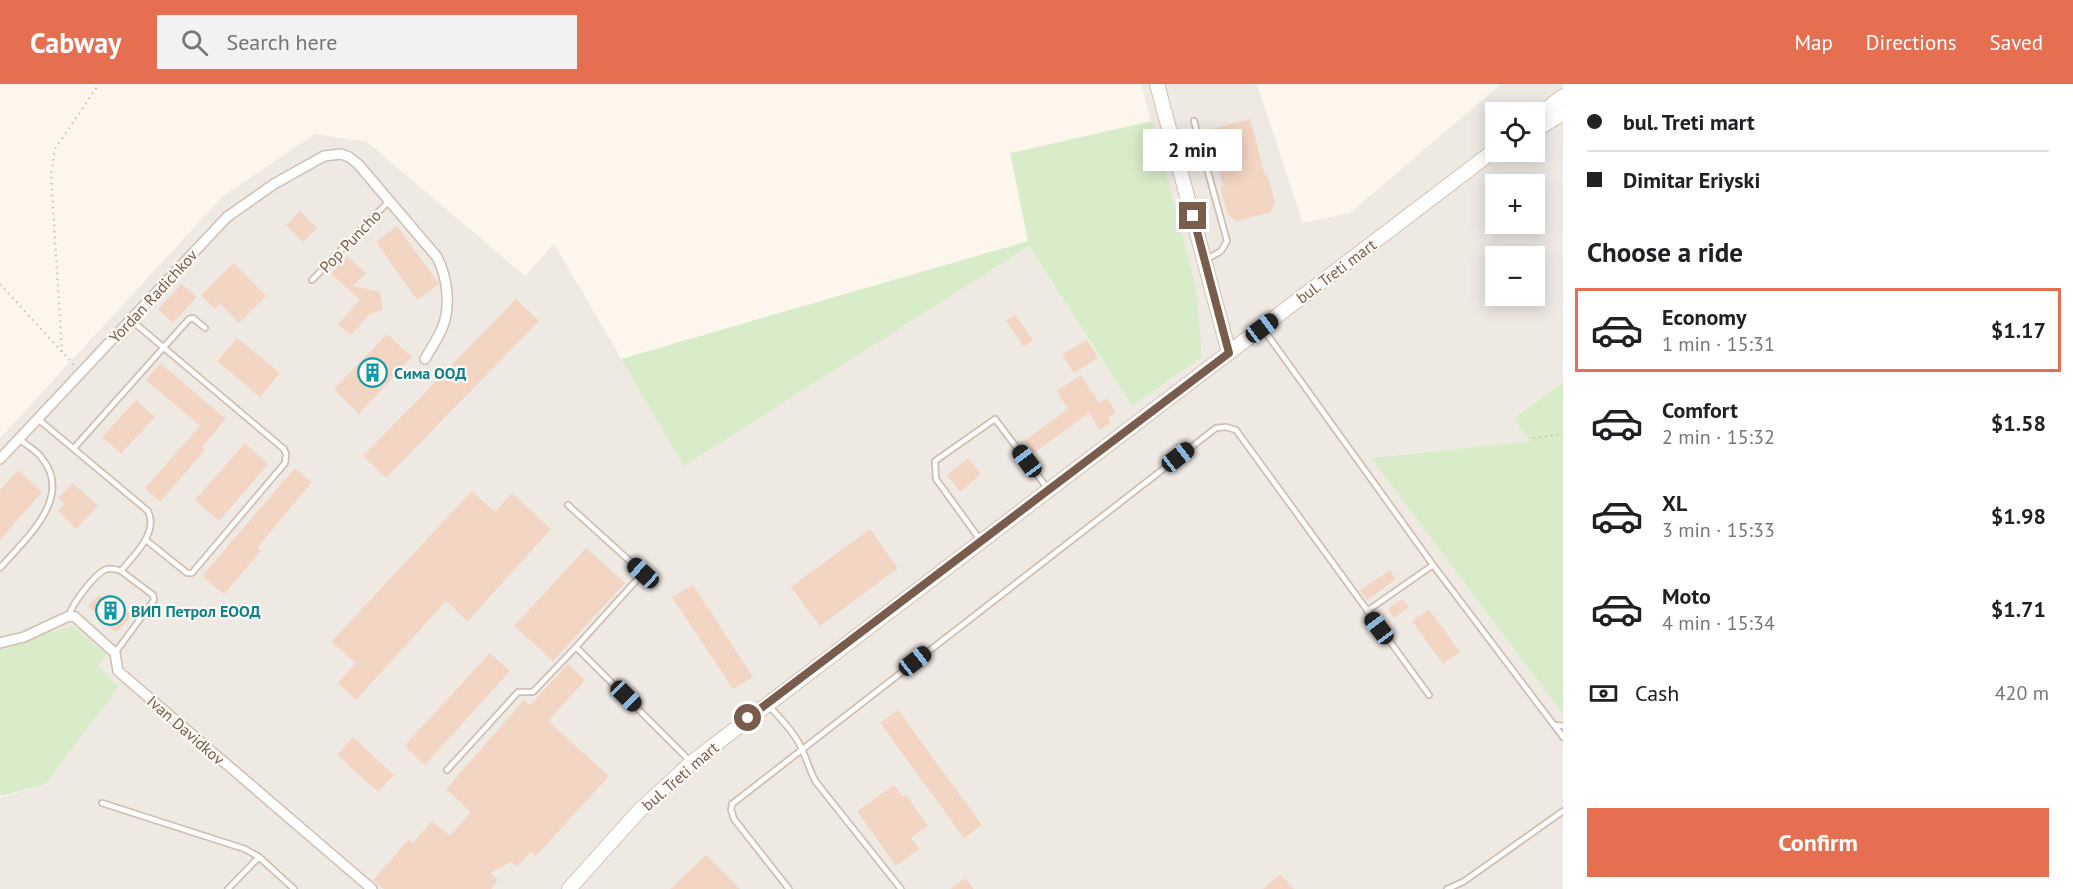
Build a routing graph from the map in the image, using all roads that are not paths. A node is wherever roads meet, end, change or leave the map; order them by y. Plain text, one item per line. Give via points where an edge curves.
1 (1157, 84) edge
2 (1563, 96) edge
3 (1545, 110) edge
4 (1563, 113) edge
5 (1194, 121) dead end
6 (1545, 124) edge
7 (1485, 158) edge
8 (1485, 162) edge
9 (1463, 175) junction
10 (389, 201) junction
11 (1204, 261) junction
12 (312, 280) dead end
13 (131, 319) junction
14 (206, 328) dead end
15 (1262, 328) junction
16 (164, 348) junction
17 (1229, 353) junction
18 (425, 359) dead end
19 (38, 419) junction
20 (19, 439) junction
21 (74, 448) junction
22 (0, 459) edge
23 (1050, 491) junction
24 (568, 506) dead end
25 (146, 540) junction
26 (982, 542) junction
27 (1433, 564) junction
28 (0, 568) edge
29 (121, 571) junction
30 (1367, 611) junction
31 (69, 616) junction
32 (0, 643) edge
33 (576, 646) junction
34 (115, 653) junction
35 (1429, 695) dead end
36 (767, 704) junction
37 (1554, 724) junction
38 (1563, 726) edge
39 (1563, 737) edge
40 (802, 748) junction
41 (692, 762) junction
42 (447, 770) dead end
43 (102, 803) dead end
44 (1563, 811) edge
45 (259, 857) junction
46 (228, 889) edge
47 (294, 889) edge
48 (372, 889) edge
49 (569, 889) edge
50 (789, 889) edge
51 (901, 889) edge
52 (1448, 889) edge

1 - 11 main road
2 - 3 main road
4 - 6 main road
5 - 11 lane via 1227,241 1221,251
7 - 9 main road, bul. Treti mart
8 - 9 main road, bul. Treti mart
9 - 15 main road, bul. Treti mart
10 - 12 lane, Pop Puncho
10 - 13 street, Yordan Radichkov via 349,157 324,156 227,217
10 - 18 street via 437,257 445,279 445,319
11 - 17 main road
13 - 16 lane
13 - 19 street, Yordan Radichkov
14 - 16 lane via 190,318
15 - 17 main road, bul. Treti mart
15 - 27 lane
16 - 21 lane
16 - 25 lane via 284,449 286,459 192,573
17 - 23 main road, bul. Treti mart
19 - 20 street, Yordan Radichkov
19 - 21 lane
20 - 22 street, Yordan Radichkov
20 - 28 lane via 41,457 51,476 52,499 44,515
21 - 25 lane via 148,511
23 - 26 main road, bul. Treti mart
23 - 26 lane via 995,419 935,461 936,479
24 - 33 lane via 643,573
25 - 29 lane
26 - 36 main road, bul. Treti mart
27 - 30 lane
27 - 37 lane
29 - 31 lane via 103,571 76,600
29 - 34 lane via 153,595 154,600
30 - 35 lane
30 - 40 lane via 1236,430 1216,428
31 - 32 street via 24,637
31 - 34 street, Ivan Davidkov via 80,620
33 - 41 lane
33 - 42 lane via 533,692 518,692
34 - 48 street, Ivan Davidkov via 118,671
36 - 40 lane
36 - 41 main road, bul. Treti mart
37 - 38 lane
37 - 39 lane
40 - 50 lane via 732,804 731,810
40 - 51 lane via 816,782
41 - 49 main road, bul. Treti mart via 639,811
43 - 45 lane via 251,851
44 - 52 lane
45 - 46 lane
45 - 47 lane

